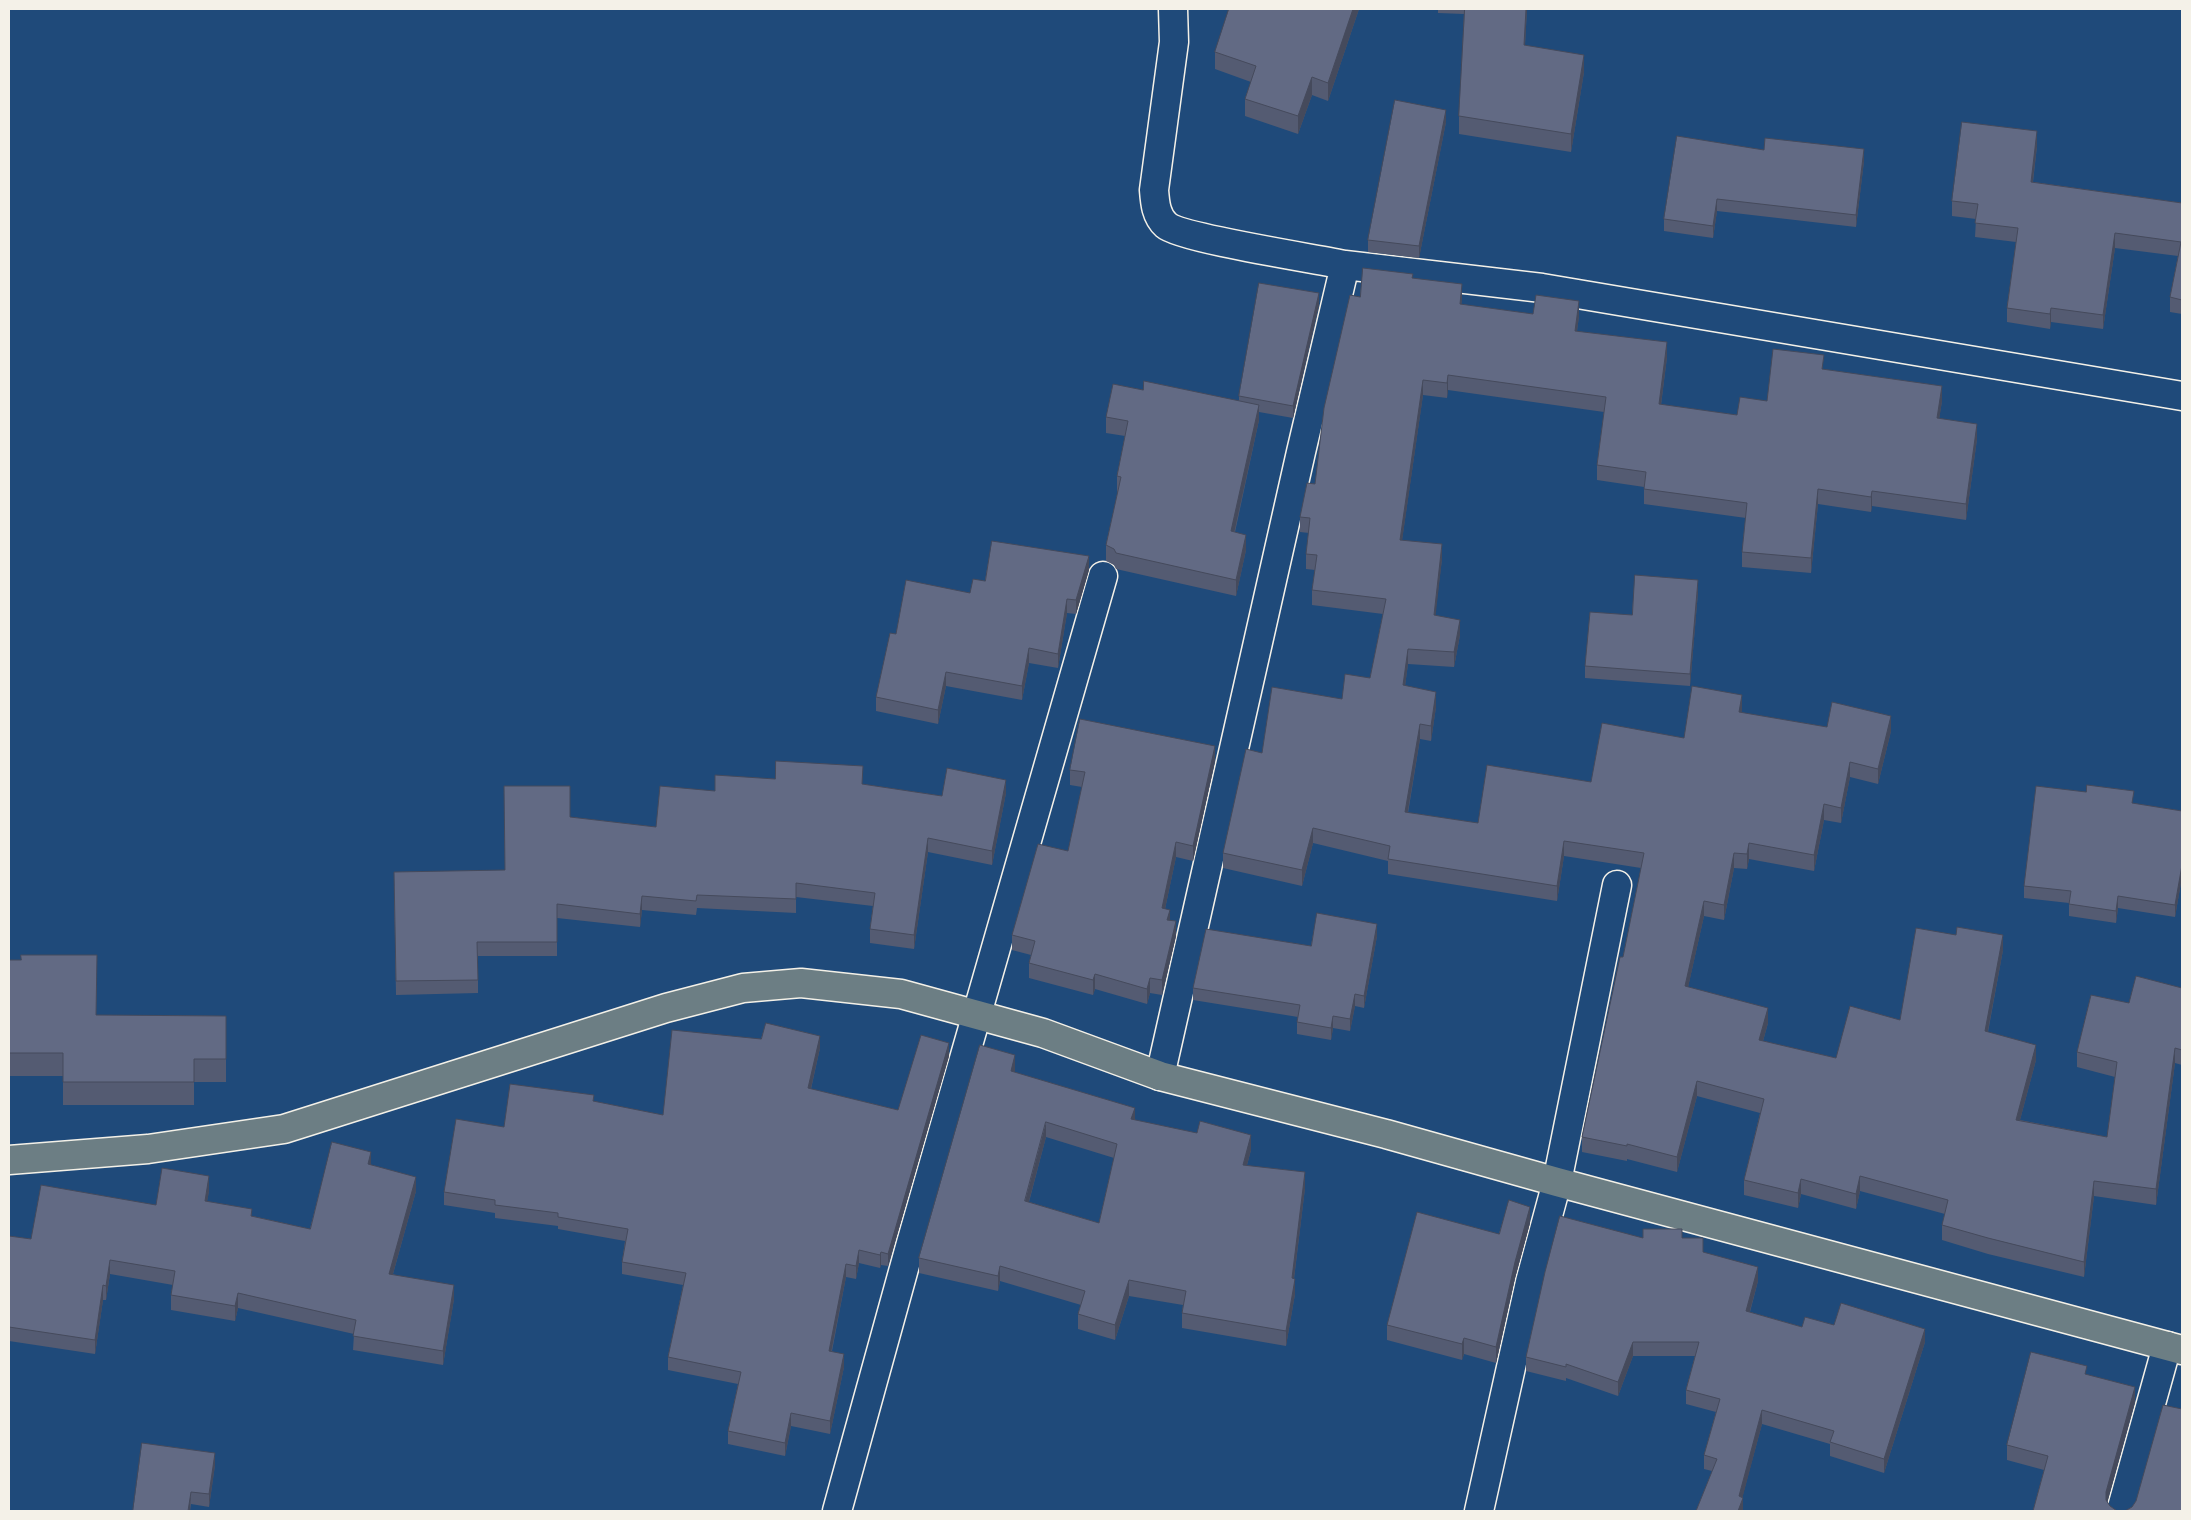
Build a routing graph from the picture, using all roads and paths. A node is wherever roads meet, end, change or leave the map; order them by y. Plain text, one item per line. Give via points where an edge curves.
1 (1173, 9) edge
2 (1345, 265) junction
3 (2182, 396) edge
4 (1103, 576) dead end
5 (1617, 885) dead end
6 (978, 1015) junction
7 (1160, 1076) junction
8 (9, 1160) edge
9 (1556, 1182) junction
10 (2175, 1348) edge
11 (836, 1511) edge
12 (1479, 1511) edge
13 (2121, 1511) edge

1 - 2 street via 1174,42 1154,190 1156,210 1166,226 1192,235
2 - 3 street via 1542,288
2 - 7 street
4 - 6 street
5 - 9 street
6 - 7 highway via 1042,1033
6 - 8 highway via 901,994 801,983 743,988 657,1011 284,1129 148,1149
6 - 11 street
7 - 9 highway
9 - 10 highway
9 - 12 street via 1530,1282
10 - 13 street

